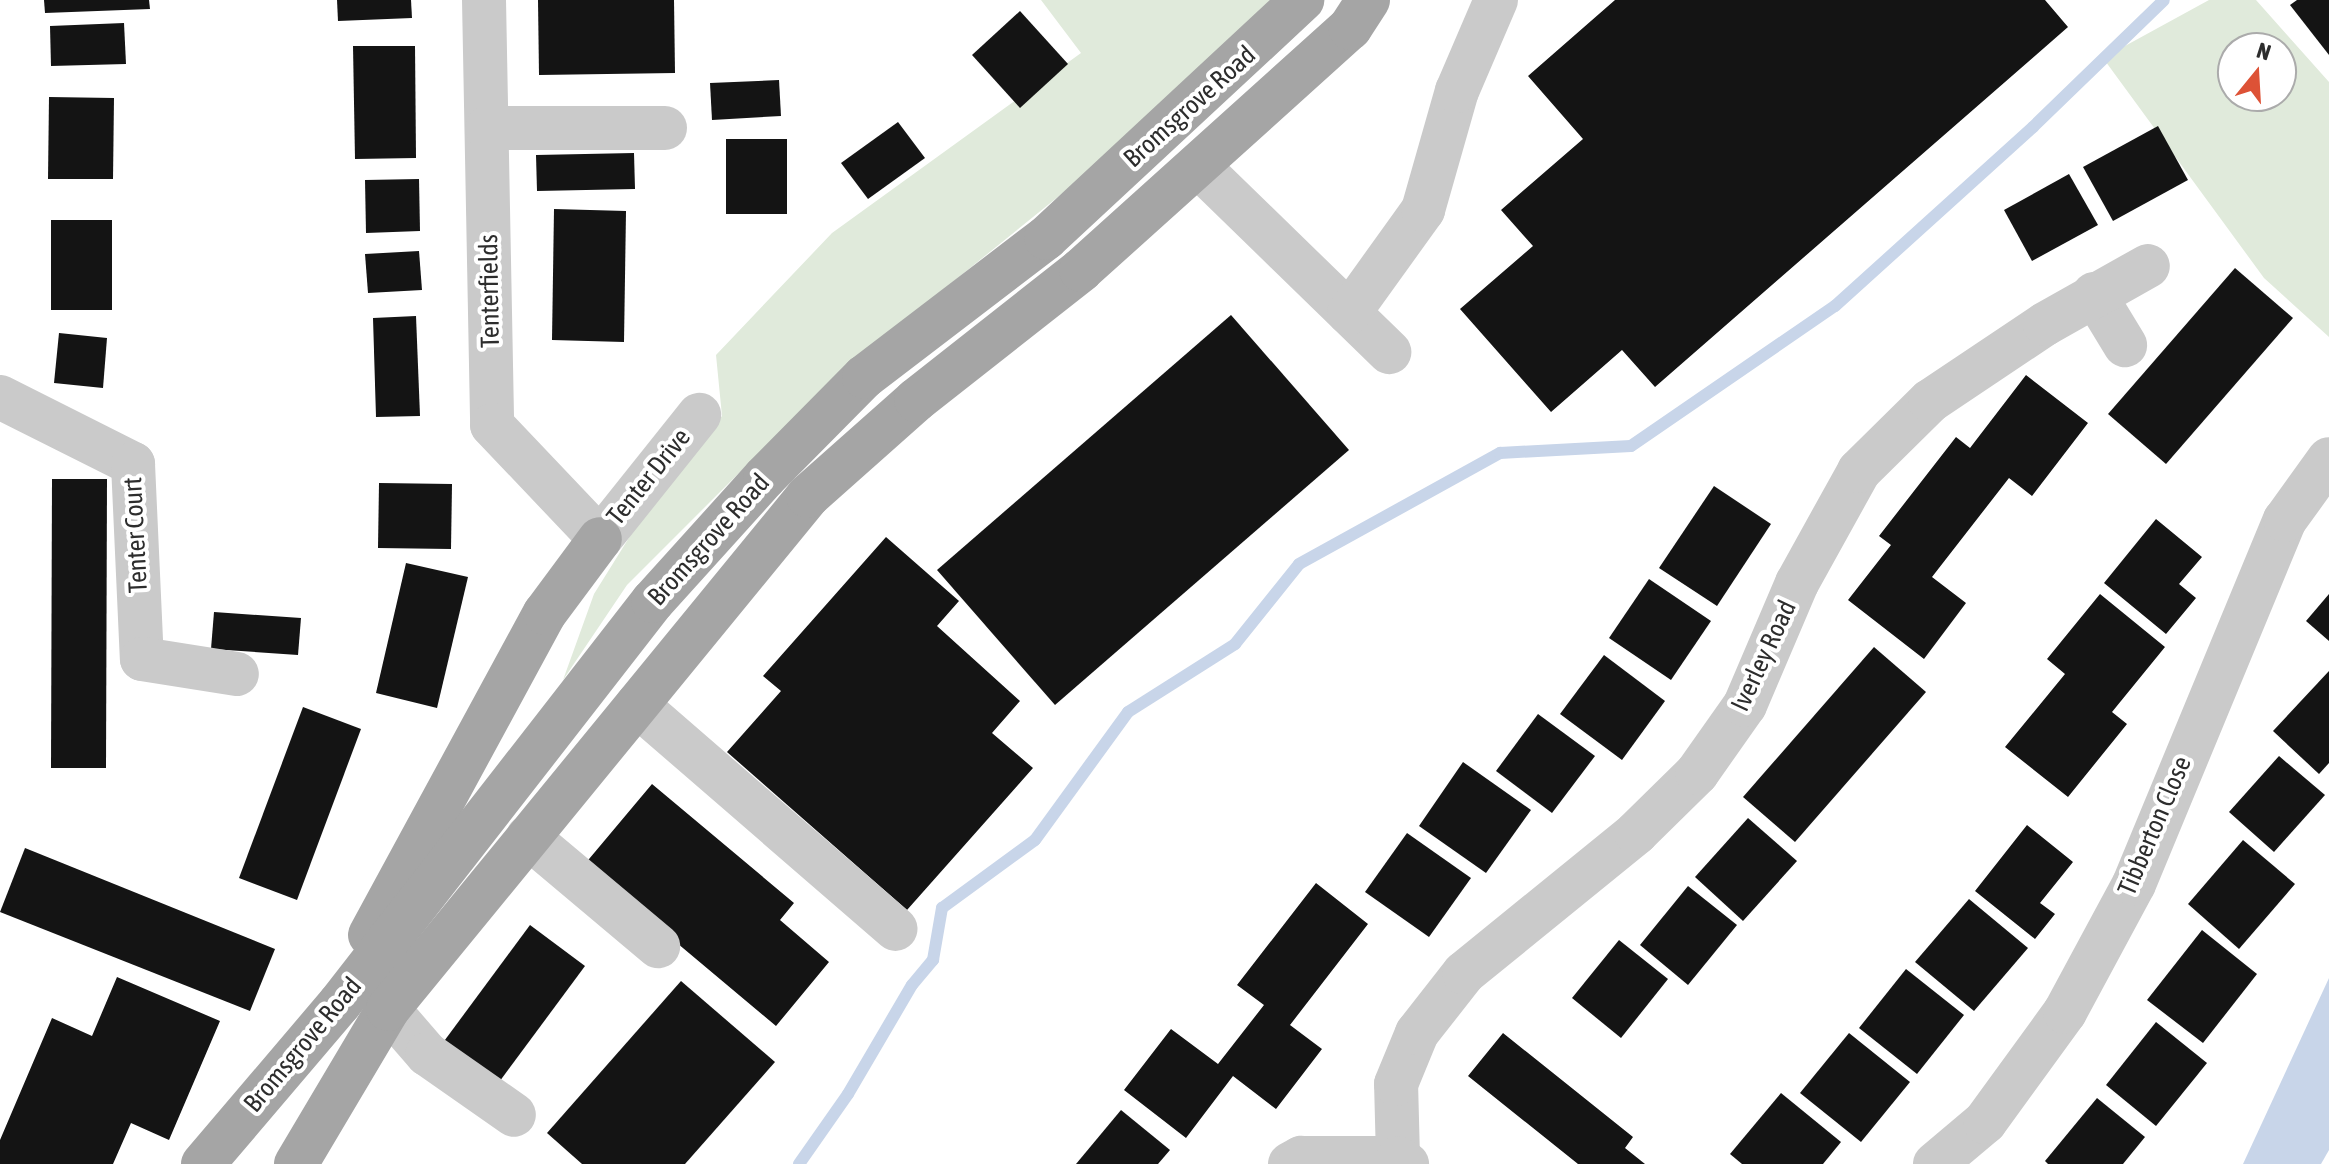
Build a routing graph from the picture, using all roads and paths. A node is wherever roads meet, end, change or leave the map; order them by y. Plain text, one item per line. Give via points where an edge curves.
1 (484, 0) edge
2 (1302, 0) edge
3 (1368, 0) edge
4 (1496, 0) edge
5 (487, 128) junction
6 (665, 128) dead end
7 (1198, 166) junction
8 (2148, 266) dead end
9 (2094, 294) junction
10 (1349, 313) junction
11 (2125, 345) dead end
12 (1389, 352) dead end
13 (0, 397) edge
14 (699, 415) dead end
15 (2329, 459) edge
16 (600, 539) junction
17 (237, 674) dead end
18 (637, 705) junction
19 (528, 837) junction
20 (896, 929) dead end
21 (658, 946) dead end
22 (340, 1003) junction
23 (388, 1009) junction
24 (514, 1115) dead end
25 (1402, 1161) edge
26 (203, 1164) edge
27 (296, 1164) edge
28 (1290, 1164) edge
29 (1935, 1164) edge

1 - 5 street, Tenterfields
2 - 22 main road, Bromsgrove Road via 1046,238 864,377 765,477 653,601
3 - 7 main road, Bromsgrove Road via 1350,28
4 - 10 street via 1457,91 1423,210
5 - 6 street
5 - 16 street, Tenterfields via 492,425
7 - 10 street
7 - 18 main road, Bromsgrove Road via 808,496
8 - 9 street, Iverley Road
9 - 11 street
9 - 25 street, Iverley Road via 1930,401 1859,471 1797,583 1745,705 1697,773 1636,833 1464,973 1417,1033 1396,1084
10 - 12 street
13 - 17 street, Tenter Court via 133,464 142,659
14 - 16 street, Tenter Drive
15 - 29 street, Tibberton Close via 2285,520 2134,884 2065,1012 1985,1122
16 - 22 main road via 530,640 388,894
18 - 19 main road, Bromsgrove Road
18 - 20 street
19 - 21 street
19 - 23 main road, Bromsgrove Road
22 - 26 main road, Bromsgrove Road
23 - 24 street via 427,1054
23 - 27 main road, Bromsgrove Road
25 - 28 street via 1301,1158

